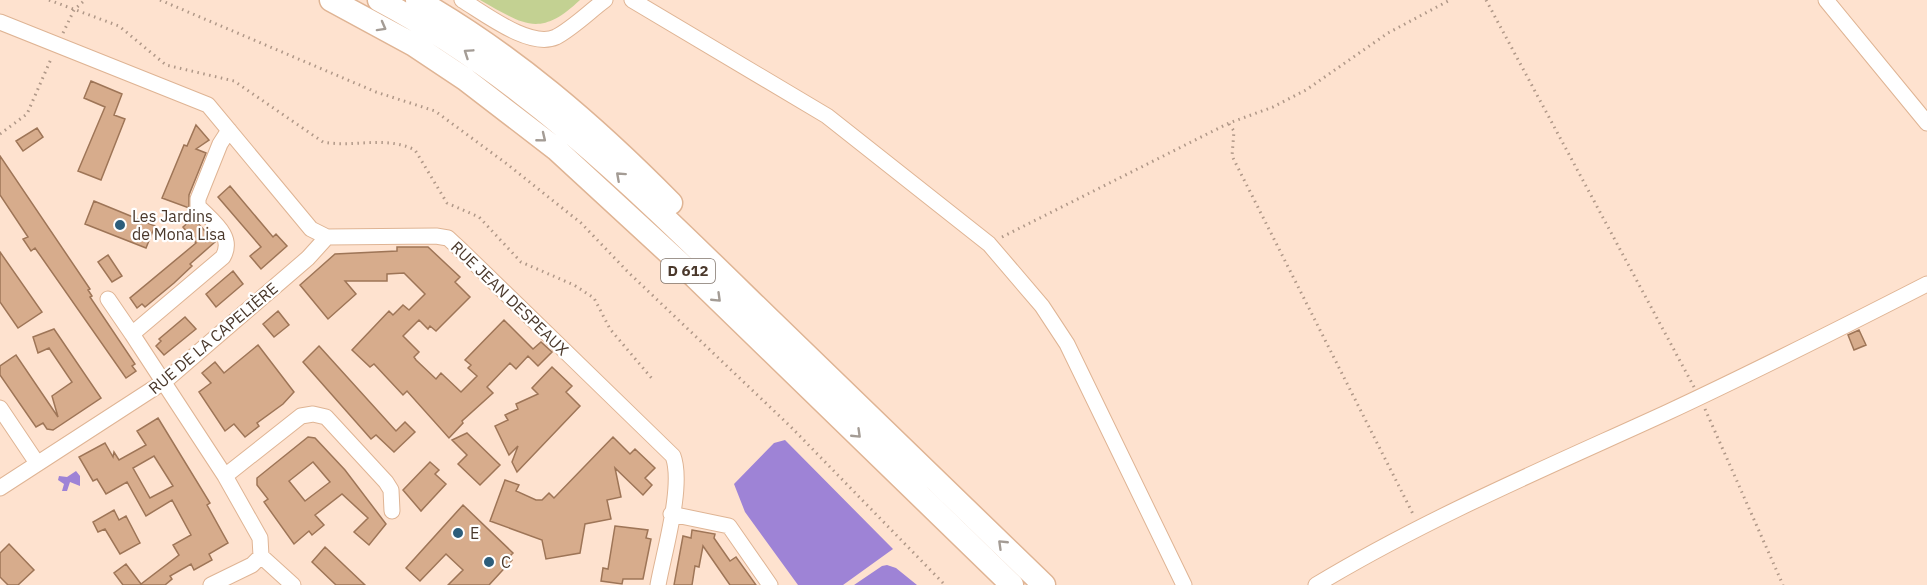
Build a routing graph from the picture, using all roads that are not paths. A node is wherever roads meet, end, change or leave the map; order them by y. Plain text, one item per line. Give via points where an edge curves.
1 (331, 0) edge
2 (379, 0) edge
3 (417, 0) edge
4 (462, 0) edge
5 (605, 0) edge
6 (632, 0) edge
7 (1826, 0) edge
8 (0, 22) edge
9 (1927, 123) edge
10 (229, 130) junction
11 (327, 237) junction
12 (1927, 284) edge
13 (108, 299) dead end
14 (132, 334) junction
15 (805, 354) junction
16 (165, 381) junction
17 (0, 408) edge
18 (38, 462) junction
19 (225, 476) junction
20 (0, 488) edge
21 (392, 511) dead end
22 (671, 514) junction
23 (261, 556) junction
24 (211, 585) edge
25 (293, 585) edge
26 (658, 585) edge
27 (770, 585) edge
28 (1012, 585) edge
29 (1044, 585) edge
30 (1184, 585) edge
31 (1316, 585) edge

1 -> 28 highway, D 612 via 405,40 465,79 556,149 695,277
15 -> 2 highway, D 612 via 573,134 484,64
3 - 15 highway via 500,53 597,131 770,305
4 - 5 street via 520,34 536,38 555,38
6 - 30 street via 827,116 989,243 1042,306 1066,344
7 - 9 street
8 - 10 street via 208,105
10 - 11 street via 311,229
10 - 14 street via 198,199 198,206 228,239 229,247
11 - 16 street, RUE DE LA CAPELIÈRE via 308,258
11 - 22 street, RUE JEAN DESPEAUX via 448,238 673,456 678,469
12 - 31 street via 1700,398 1427,524
13 - 14 street
14 - 16 street
29 -> 15 highway, D 612
16 - 18 street, RUE DE LA CAPELIÈRE
16 - 19 street
17 - 18 street
18 - 20 street, RUE DE LA CAPELIÈRE
19 - 21 street via 301,416 313,414 326,417 386,482 391,490
19 - 23 street via 260,538
22 - 26 street, RUE JEAN DESPEAUX
22 - 27 street via 729,526
23 - 24 street via 252,565
23 - 25 street

